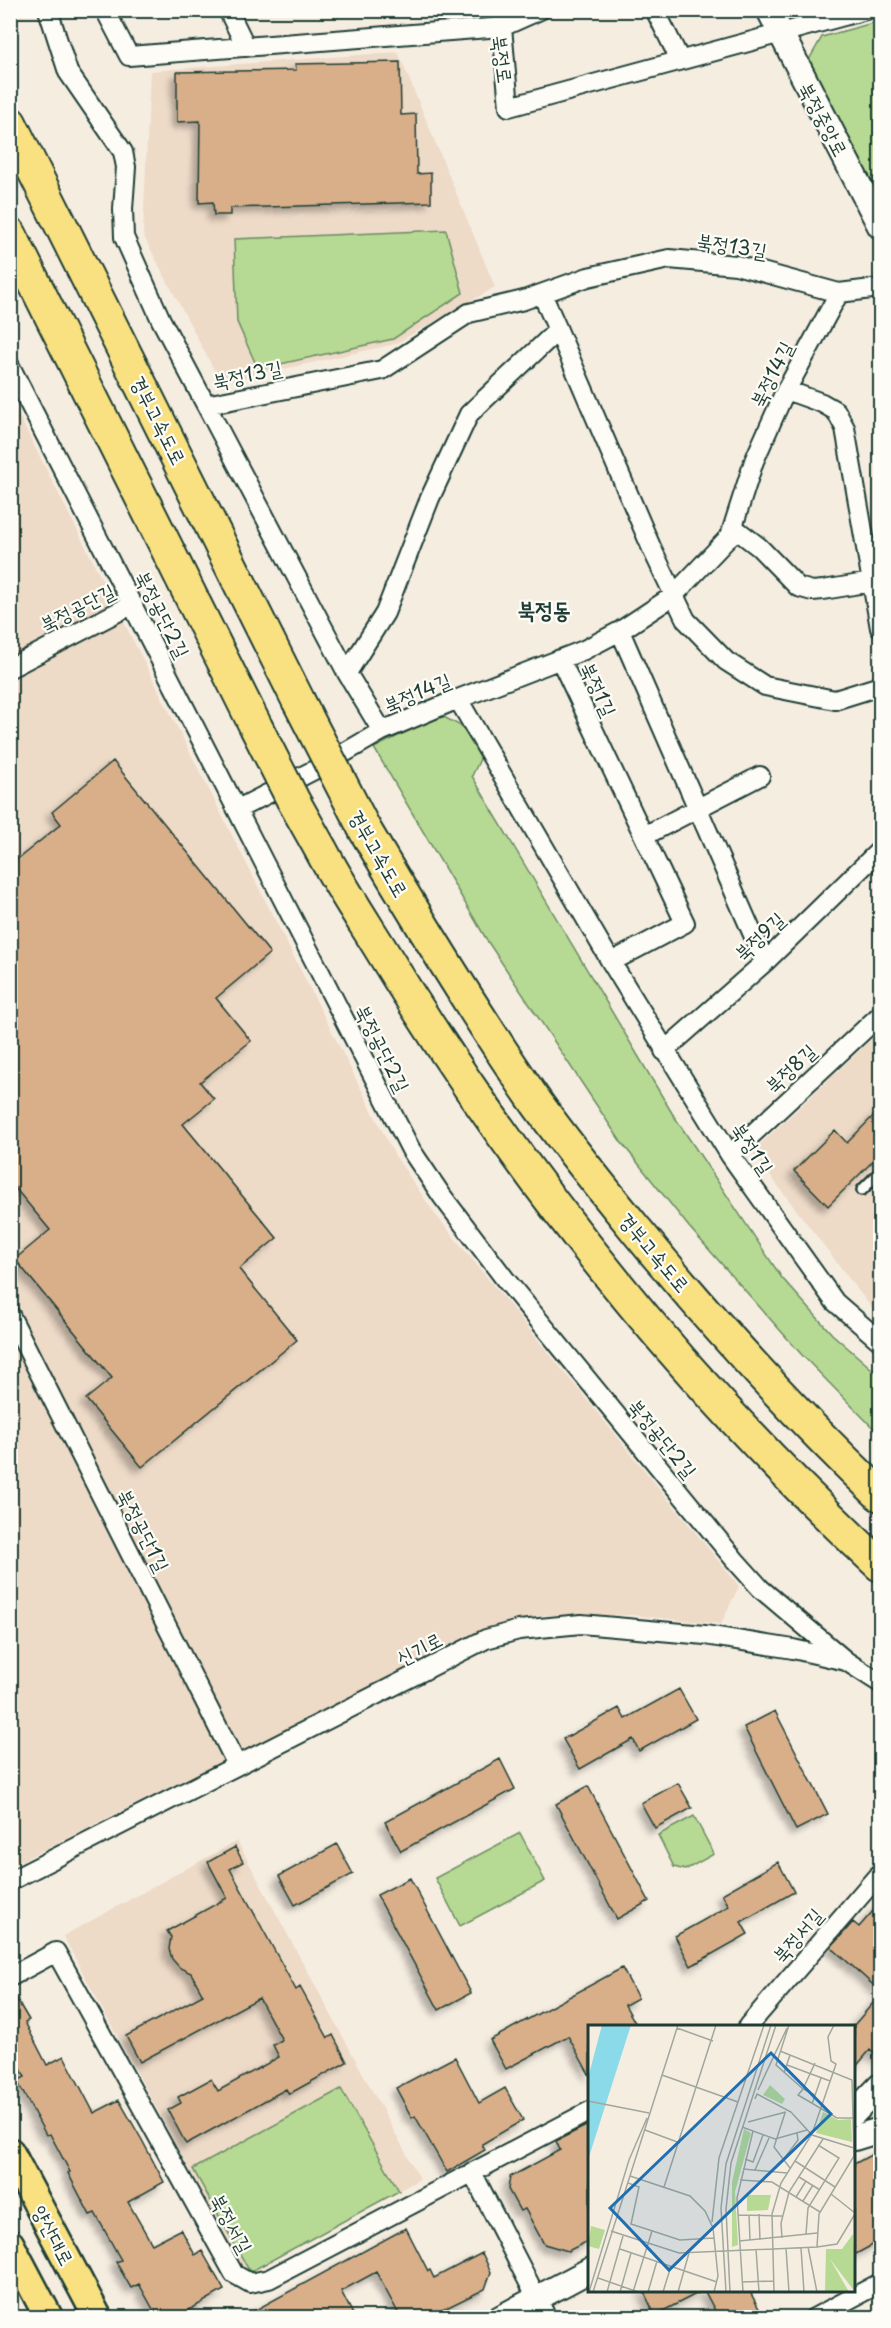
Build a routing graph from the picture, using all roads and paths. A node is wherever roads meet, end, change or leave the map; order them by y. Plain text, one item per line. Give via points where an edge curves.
1 (48, 10) edge
2 (105, 10) edge
3 (228, 10) edge
4 (540, 10) edge
5 (655, 10) edge
6 (769, 10) edge
7 (866, 10) edge
8 (501, 19) edge
9 (780, 34) junction
10 (246, 47) junction
11 (680, 60) junction
12 (10, 123) edge
13 (880, 226) edge
14 (10, 234) edge
15 (880, 288) edge
16 (839, 293) junction
17 (542, 294) junction
18 (558, 330) junction
19 (10, 366) edge
20 (786, 390) junction
21 (206, 405) junction
22 (733, 527) junction
23 (872, 582) junction
24 (673, 596) junction
25 (132, 604) junction
26 (880, 628) edge
27 (620, 631) junction
28 (560, 659) junction
29 (10, 668) edge
30 (347, 673) junction
31 (880, 686) edge
32 (458, 699) junction
33 (382, 731) junction
34 (760, 776) dead end
35 (697, 807) junction
36 (238, 809) junction
37 (644, 836) junction
38 (880, 850) edge
39 (611, 962) junction
40 (765, 962) junction
41 (880, 1015) edge
42 (664, 1051) junction
43 (730, 1155) junction
44 (880, 1172) edge
45 (862, 1190) dead end
46 (13, 1325) edge
47 (880, 1341) edge
48 (880, 1495) edge
49 (880, 1565) edge
50 (846, 1661) junction
51 (880, 1683) edge
52 (237, 1766) junction
53 (880, 1874) edge
54 (10, 1881) edge
55 (10, 1977) edge
56 (749, 2025) edge
57 (880, 2086) edge
58 (588, 2112) edge
59 (855, 2112) edge
60 (880, 2130) edge
61 (855, 2138) edge
62 (10, 2152) edge
63 (472, 2172) junction
64 (10, 2244) edge
65 (588, 2272) edge
66 (878, 2290) edge
67 (542, 2308) edge
68 (49, 2318) edge
69 (98, 2318) edge
70 (500, 2318) edge
71 (814, 2318) edge

1 - 21 street via 68,72 123,152 124,237 161,320
2 - 10 street, 북정로 via 129,56
3 - 10 street
4 - 8 street
5 - 11 street
6 - 9 street, 북정중앙로
7 - 9 street, 북정로
8 - 10 street, 북정로
8 - 11 street, 북정로 via 509,107
9 - 11 street, 북정로
9 - 13 street, 북정중앙로
12 - 48 highway, 경부고속도로, bridge via 365,830 476,1011 532,1096 674,1277 754,1368
14 - 49 highway, bridge via 293,800 456,1071 548,1199 645,1319 806,1494
15 - 16 street, 북정13길
16 - 17 street, 북정13길 via 736,265 669,259 588,278
16 - 20 street, 북정14길
17 - 18 street
17 - 21 street, 북정13길 via 469,313 382,370
18 - 24 street
18 - 30 street via 469,414 430,498 385,613
19 - 25 street, 북정공단2길
20 - 22 street, 북정14길 via 754,461
20 - 23 street via 836,411 845,428
21 - 30 street, 북정13길
22 - 23 street via 798,587 812,591
22 - 24 street, 북정14길 via 730,536
23 - 26 street
24 - 27 street, 북정14길
24 - 31 street via 686,621 726,661 765,686 835,700
25 - 29 street, 북정공단길
25 - 36 street, 북정공단2길
27 - 28 street, 북정14길
27 - 35 street
28 - 32 street, 북정14길
28 - 37 street, 북정1길
30 - 33 street, 북정13길
32 - 33 street, 북정14길
32 - 39 street, 북정1길
33 - 36 street, 북정14길
34 - 35 street
35 - 37 street
35 - 40 street
36 - 50 street, 북정공단2길 via 411,1150 442,1196 735,1560 768,1595
37 - 39 street, 북정1길 via 685,923
38 - 40 street, 북정9길
39 - 42 street, 북정1길
40 - 42 street, 북정9길
41 - 43 street, 북정8길
42 - 43 street, 북정1길
43 - 47 street, 북정1길 via 835,1302
44 - 45 lane
46 - 52 street, 북정공단1길
50 - 51 street, 신기로
50 - 52 street, 신기로 via 682,1633 581,1624 519,1630 486,1639
52 - 54 street, 신기로
53 - 56 street, 북정서길
55 - 63 street, 북정서길 via 56,1952 234,2274 250,2283 269,2279
57 - 59 street
58 - 63 street, 북정서길
60 - 61 street
62 - 69 main road, 양산대로
63 - 67 street
64 - 68 main road
65 - 67 street
66 - 71 street
67 - 70 street

